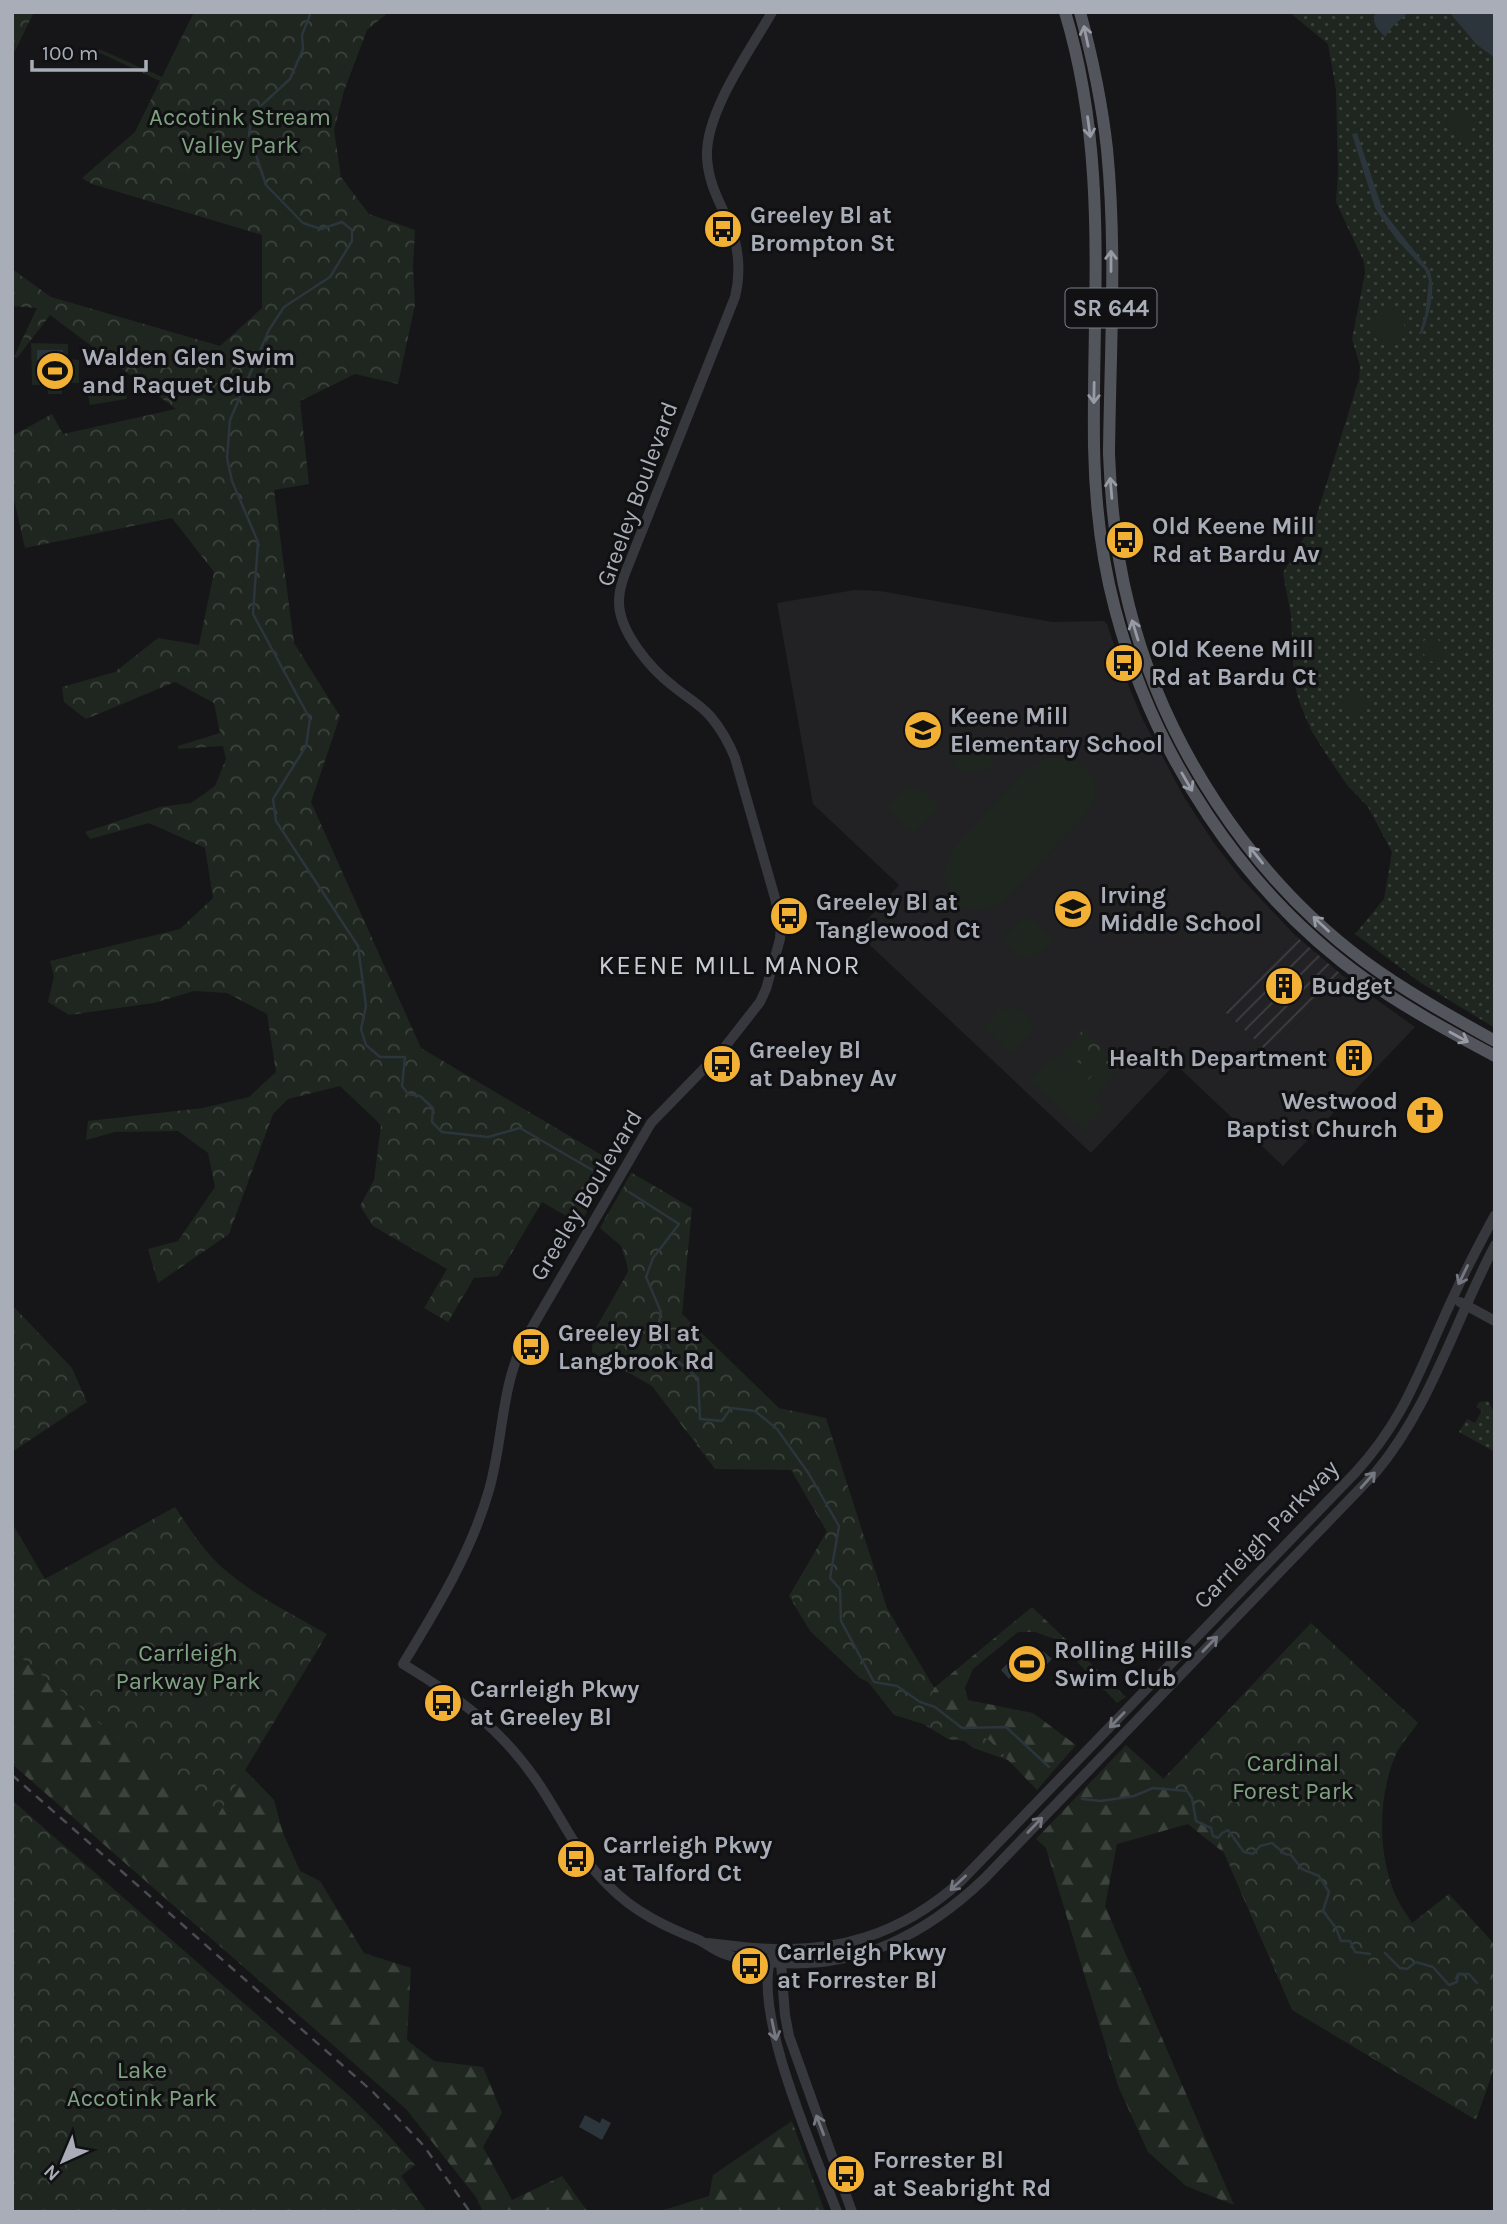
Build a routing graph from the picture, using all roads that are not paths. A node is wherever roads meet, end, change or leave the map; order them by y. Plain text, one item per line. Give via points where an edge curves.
1 (772, 12) edge
2 (1065, 12) edge
3 (1080, 12) edge
4 (1495, 1041) edge
5 (1495, 1056) edge
6 (1495, 1214) edge
7 (1495, 1244) edge
8 (1452, 1299) junction
9 (1465, 1305) junction
10 (1495, 1321) edge
11 (403, 1664) joint
12 (704, 1942) junction
13 (774, 1949) junction
14 (769, 1962) junction
15 (781, 1963) junction
16 (837, 2212) edge
17 (852, 2212) edge

1 - 11 street, Greeley Boulevard via 717,108 708,136 709,178 736,244 739,277 735,297 627,568 619,602 624,624 648,662 705,711 729,743 775,898 780,939 760,1002 724,1048 651,1123 523,1343 507,1388 497,1460 481,1517 459,1568
2 -> 5 main road, SR 644 via 1092,148 1098,505 1114,607 1137,680 1162,737 1202,806 1242,861 1291,915 1364,978
4 -> 3 main road, SR 644 via 1364,961 1286,890 1216,803 1150,674 1128,604 1112,510 1107,148
6 -> 8 street, Carrleigh Parkway
7 - 9 street, Carrleigh Parkway
8 - 9 street
8 -> 13 street, Carrleigh Parkway via 1407,1402 1365,1462 961,1881 914,1917 880,1933 829,1947
9 - 10 street
15 -> 9 street, Carrleigh Parkway via 831,1961 886,1946 943,1915 984,1879 1385,1461 1419,1409
11 - 12 street, Carrleigh Parkway via 467,1705 499,1733 610,1887 654,1921
12 - 13 street, Carrleigh Parkway
12 - 14 street, Carrleigh Parkway via 724,1954
13 - 14 street
13 - 15 street
14 - 15 street, Carrleigh Parkway
14 -> 16 street via 776,2040
17 -> 15 street via 789,2036

